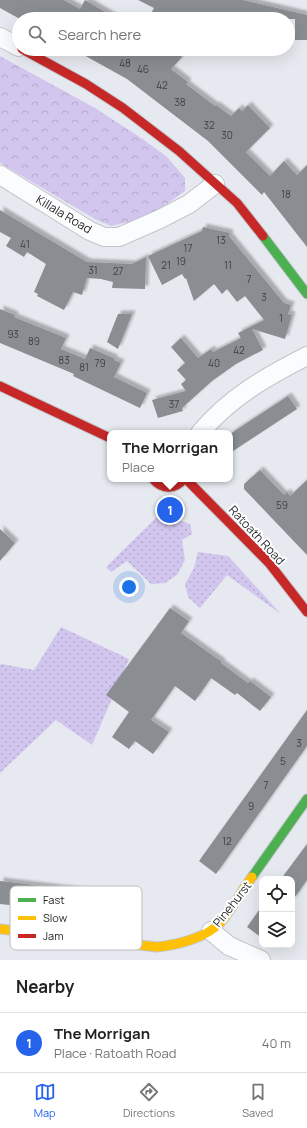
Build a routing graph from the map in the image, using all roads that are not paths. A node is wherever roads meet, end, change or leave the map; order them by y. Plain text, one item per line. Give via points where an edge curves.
1 (0, 37) edge
2 (12, 43) edge
3 (35, 56) edge
4 (0, 175) edge
5 (215, 184) junction
6 (307, 294) edge
7 (307, 356) edge
8 (0, 386) edge
9 (203, 430) edge
10 (107, 437) edge
11 (155, 482) edge
12 (182, 482) edge
13 (188, 482) edge
14 (307, 612) edge
15 (307, 799) edge
16 (0, 929) edge
17 (10, 930) edge
18 (211, 931) junction
19 (142, 945) edge
20 (261, 960) edge

1 - 2 street
3 - 5 street via 123,108 179,151
4 - 5 street, Killala Road via 90,231 104,237 119,237 160,219 189,204
5 - 6 street via 237,203
7 - 9 street via 270,375 239,396
8 - 10 street
11 - 12 street, Ratoath Road via 168,489
13 - 14 street, Ratoath Road via 269,563
15 - 18 street, Pinehurst via 229,911
16 - 17 street, Pinehurst
18 - 19 street, Pinehurst via 173,946
18 - 20 street, Pinehurst via 229,946

